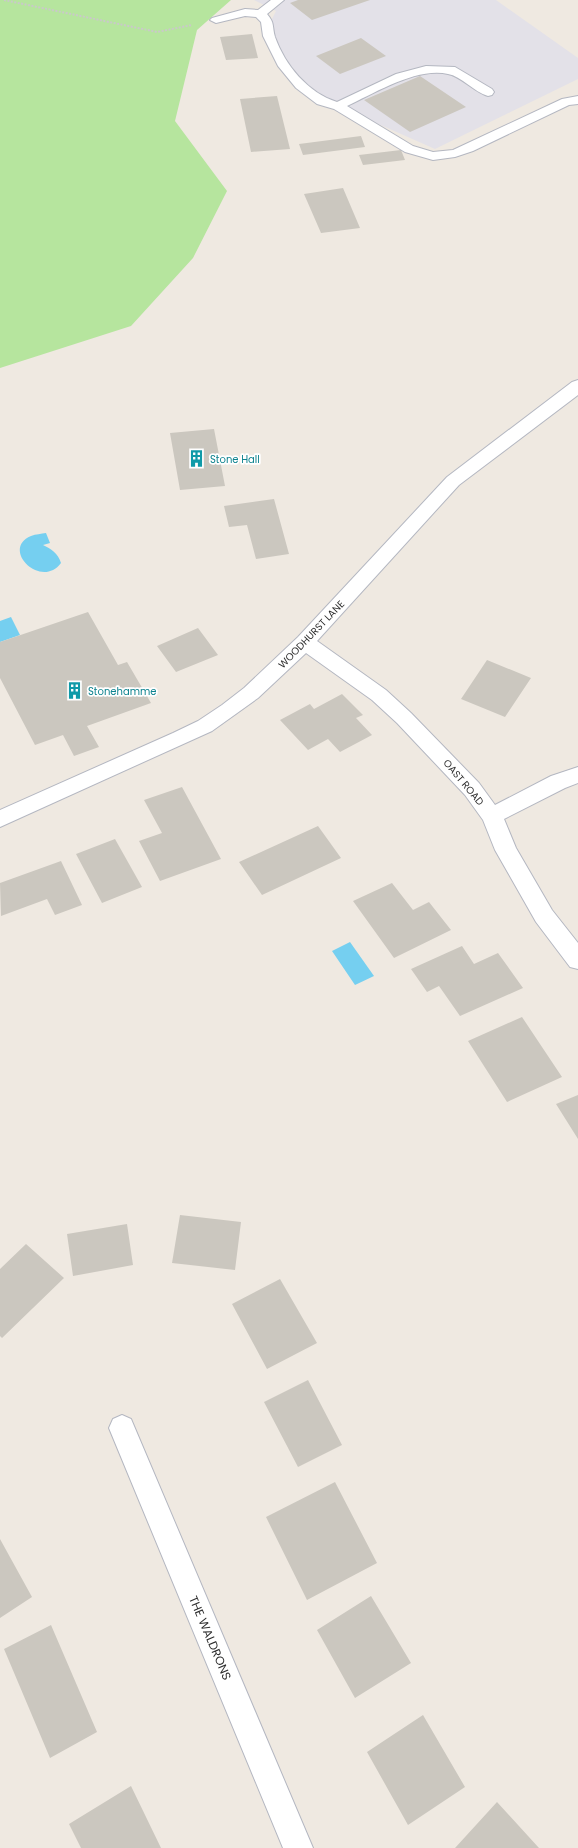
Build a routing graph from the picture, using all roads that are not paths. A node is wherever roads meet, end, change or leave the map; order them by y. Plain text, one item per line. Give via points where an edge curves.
1 (278, 0) edge
2 (260, 14) junction
3 (216, 20) road end
4 (488, 92) dead end
5 (578, 100) edge
6 (338, 106) junction
7 (578, 386) edge
8 (305, 642) junction
9 (578, 775) edge
10 (492, 816) junction
11 (0, 819) edge
12 (578, 960) edge
13 (122, 1428) dead end
14 (298, 1848) edge

1 - 2 lane
2 - 3 lane via 245,12
2 - 6 lane via 267,21 269,36 284,66 300,85 321,101
4 - 6 lane via 451,70 426,70 400,77
5 - 6 lane via 566,102 469,148 433,156 410,149
7 - 8 street, WOODHURST LANE via 453,481
8 - 10 street, OAST ROAD via 373,691 404,718 472,789
8 - 11 street, WOODHURST LANE via 251,693 205,726
9 - 10 street via 558,782
10 - 12 street, OAST ROAD via 506,850 524,883 544,916
13 - 14 street, THE WALDRONS

